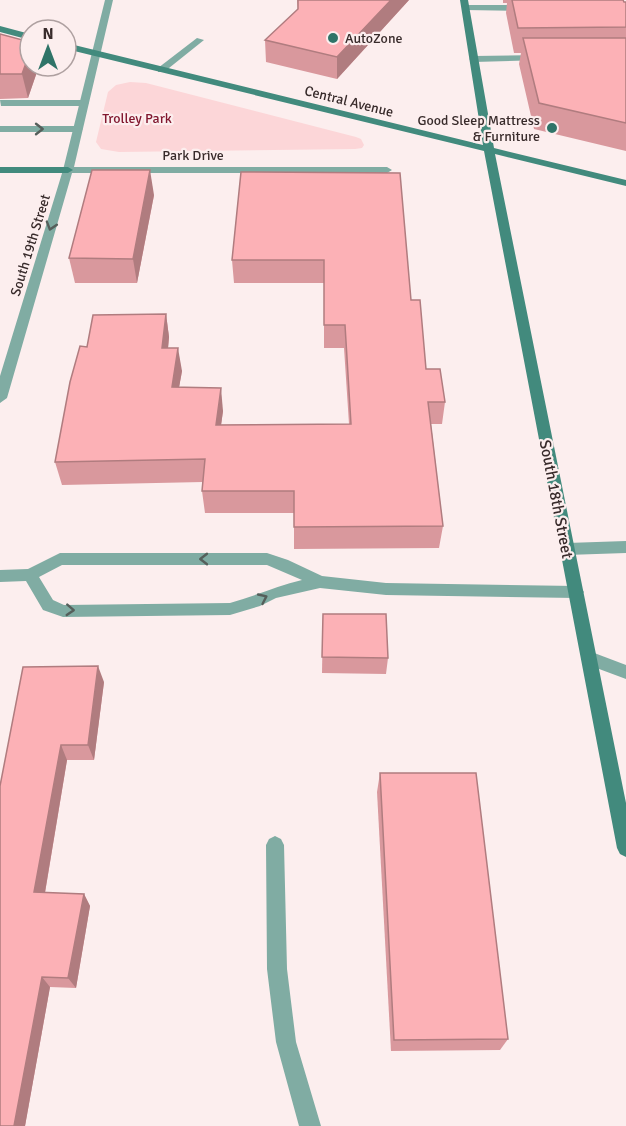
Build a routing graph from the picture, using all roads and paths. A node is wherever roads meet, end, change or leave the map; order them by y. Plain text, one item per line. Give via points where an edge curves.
1 (109, 0) edge
2 (464, 4) edge
3 (530, 8) edge
4 (0, 29) edge
5 (18, 34) edge
6 (200, 40) dead end
7 (78, 49) edge
8 (96, 53) junction
9 (555, 58) edge
10 (474, 59) junction
11 (161, 70) junction
12 (1, 103) edge
13 (84, 103) junction
14 (0, 129) edge
15 (78, 129) junction
16 (489, 150) junction
17 (0, 170) edge
18 (68, 170) junction
19 (387, 171) edge
20 (626, 183) edge
21 (0, 398) edge
22 (626, 547) edge
23 (567, 549) junction
24 (30, 575) junction
25 (0, 576) edge
26 (320, 582) junction
27 (576, 592) junction
28 (589, 658) junction
29 (626, 672) edge
30 (620, 788) edge
31 (275, 845) dead end
32 (626, 848) edge
33 (310, 1126) edge

1 - 8 street, South 19th Street
2 - 3 street
2 - 10 main road, South 18th Street
4 - 5 main road
6 - 11 street
7 - 8 main road, Central Avenue
8 - 11 main road, Central Avenue
8 - 13 street, South 19th Street
9 - 10 street
10 - 16 main road, South 18th Street
11 - 16 main road, Central Avenue
12 - 13 street
13 - 15 street, South 19th Street
14 -> 15 street
15 - 18 street, South 19th Street
16 - 20 main road, Central Avenue
16 - 23 main road, South 18th Street
17 - 18 main road, Park Drive
18 - 19 street, Park Drive
18 -> 21 street, South 19th Street
22 - 23 street
23 - 27 main road, South 18th Street
24 - 25 street
26 -> 24 street via 267,559 60,559
24 -> 26 street via 48,605 63,611 230,609
26 - 27 street via 386,589
27 - 28 main road, South 18th Street
28 - 29 street
28 - 30 main road, South 18th Street
30 - 32 main road, South 18th Street
31 - 33 street via 277,969 286,1042

